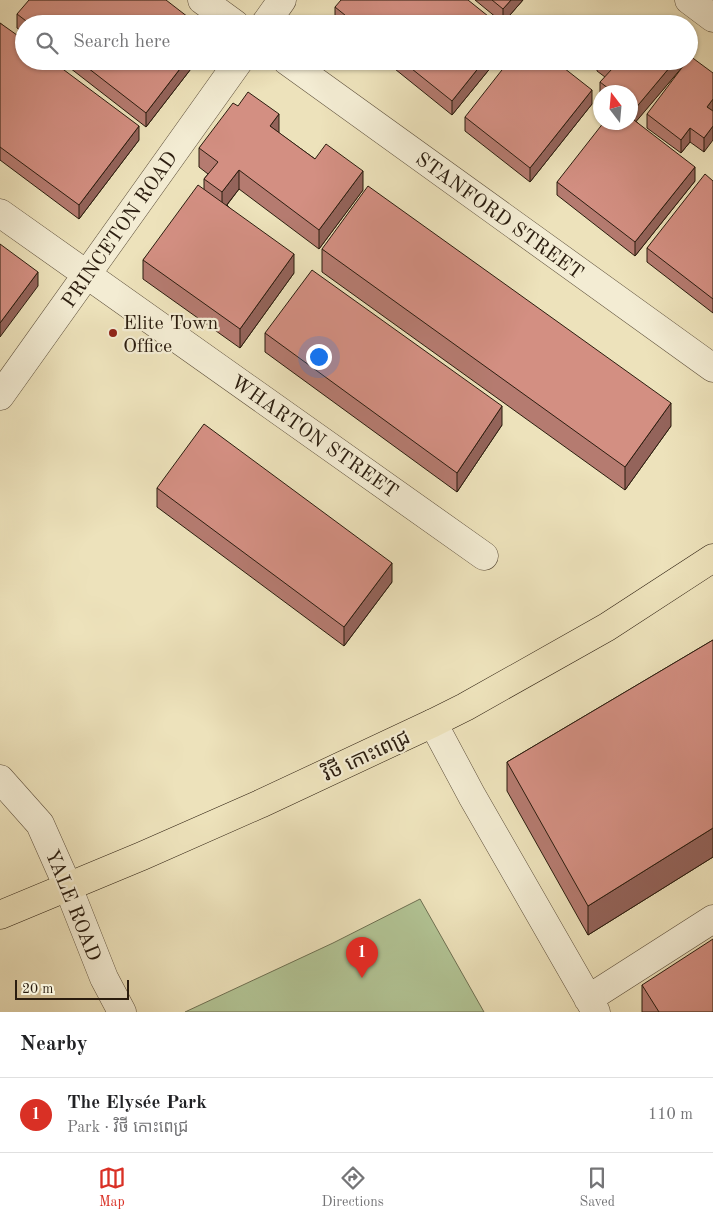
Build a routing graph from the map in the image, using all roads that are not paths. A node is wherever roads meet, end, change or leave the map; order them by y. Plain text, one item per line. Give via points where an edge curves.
1 (202, 0) edge
2 (282, 0) edge
3 (689, 0) edge
4 (223, 15) edge
5 (271, 15) edge
6 (713, 18) edge
7 (233, 70) edge
8 (299, 70) edge
9 (0, 213) edge
10 (87, 274) junction
11 (713, 368) edge
12 (0, 396) edge
13 (484, 556) dead end
14 (713, 558) edge
15 (433, 723) junction
16 (0, 779) edge
17 (0, 801) edge
18 (40, 824) junction
19 (68, 887) junction
20 (0, 915) edge
21 (713, 919) edge
22 (592, 1006) edge
23 (122, 1012) edge

1 - 4 street
2 - 5 street
3 - 6 street
7 - 10 street, PRINCETON ROAD
8 - 11 street, STANFORD STREET
9 - 10 street, WHARTON STREET
10 - 12 street, PRINCETON ROAD
10 - 13 street, WHARTON STREET
14 - 15 main road, វិថី កោះពេជ្រ via 607,627
15 - 19 main road, វិថី កោះពេជ្រ via 260,804
15 - 22 street
16 - 18 street, YALE ROAD
17 - 18 street, YALE ROAD
18 - 19 street, YALE ROAD
19 - 20 main road, វិថី កោះពេជ្រ
19 - 23 street, YALE ROAD via 104,978
21 - 22 street

